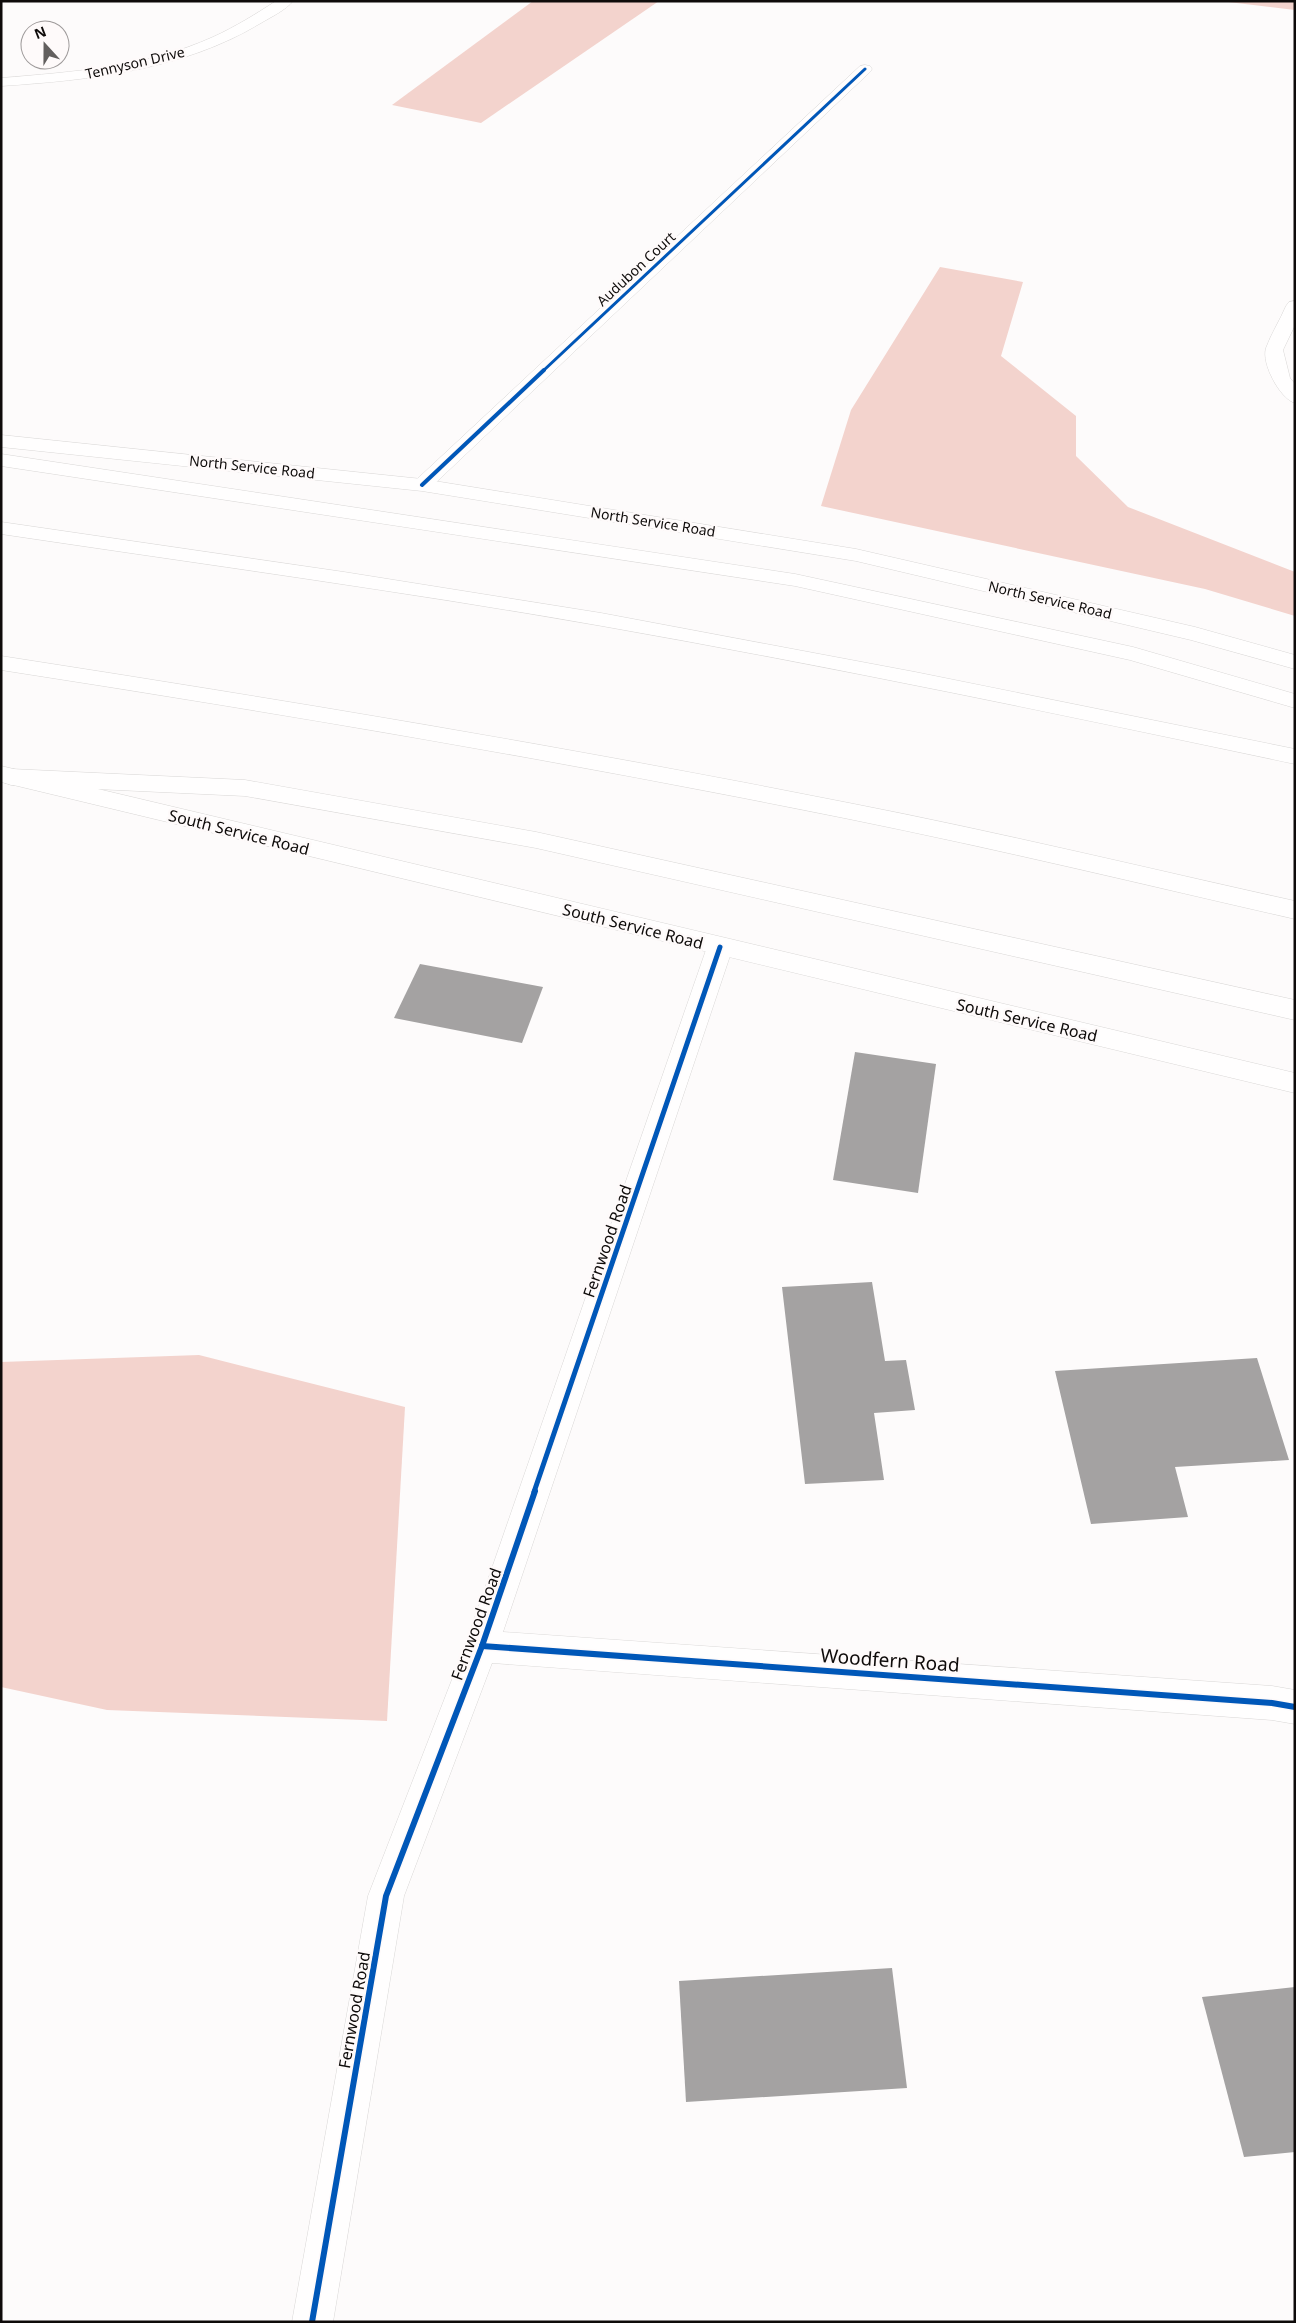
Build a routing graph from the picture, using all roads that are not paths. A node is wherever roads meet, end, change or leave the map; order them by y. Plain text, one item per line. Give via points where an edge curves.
1 (286, 1) edge
2 (865, 69) dead end
3 (1, 82) edge
4 (1295, 306) edge
5 (1295, 397) edge
6 (1, 441) edge
7 (1, 460) edge
8 (422, 485) junction
9 (1, 528) edge
10 (1, 662) edge
11 (1295, 662) edge
12 (1295, 701) edge
13 (1295, 757) edge
14 (6, 775) edge
15 (1295, 910) edge
16 (720, 947) junction
17 (1295, 1010) edge
18 (1295, 1083) edge
19 (482, 1646) junction
20 (1295, 1707) edge
21 (312, 2322) edge

1 - 3 main road, Tennyson Drive via 216,41 144,64 70,77
2 - 8 main road, Audubon Court
4 - 5 main road via 1274,350 1281,379
6 - 8 main road, North Service Road
7 - 12 main road via 795,580 1133,654
8 - 11 main road, North Service Road via 856,555 1195,634
9 - 13 main road via 349,579 684,634 1021,699
10 - 15 main road via 280,706 616,765 974,836
14 - 16 main road, South Service Road
14 - 17 main road via 245,788 536,840
16 - 18 main road, South Service Road
16 - 19 main road, Fernwood Road
19 - 20 main road, Woodfern Road
19 - 21 main road, Fernwood Road via 386,1896

